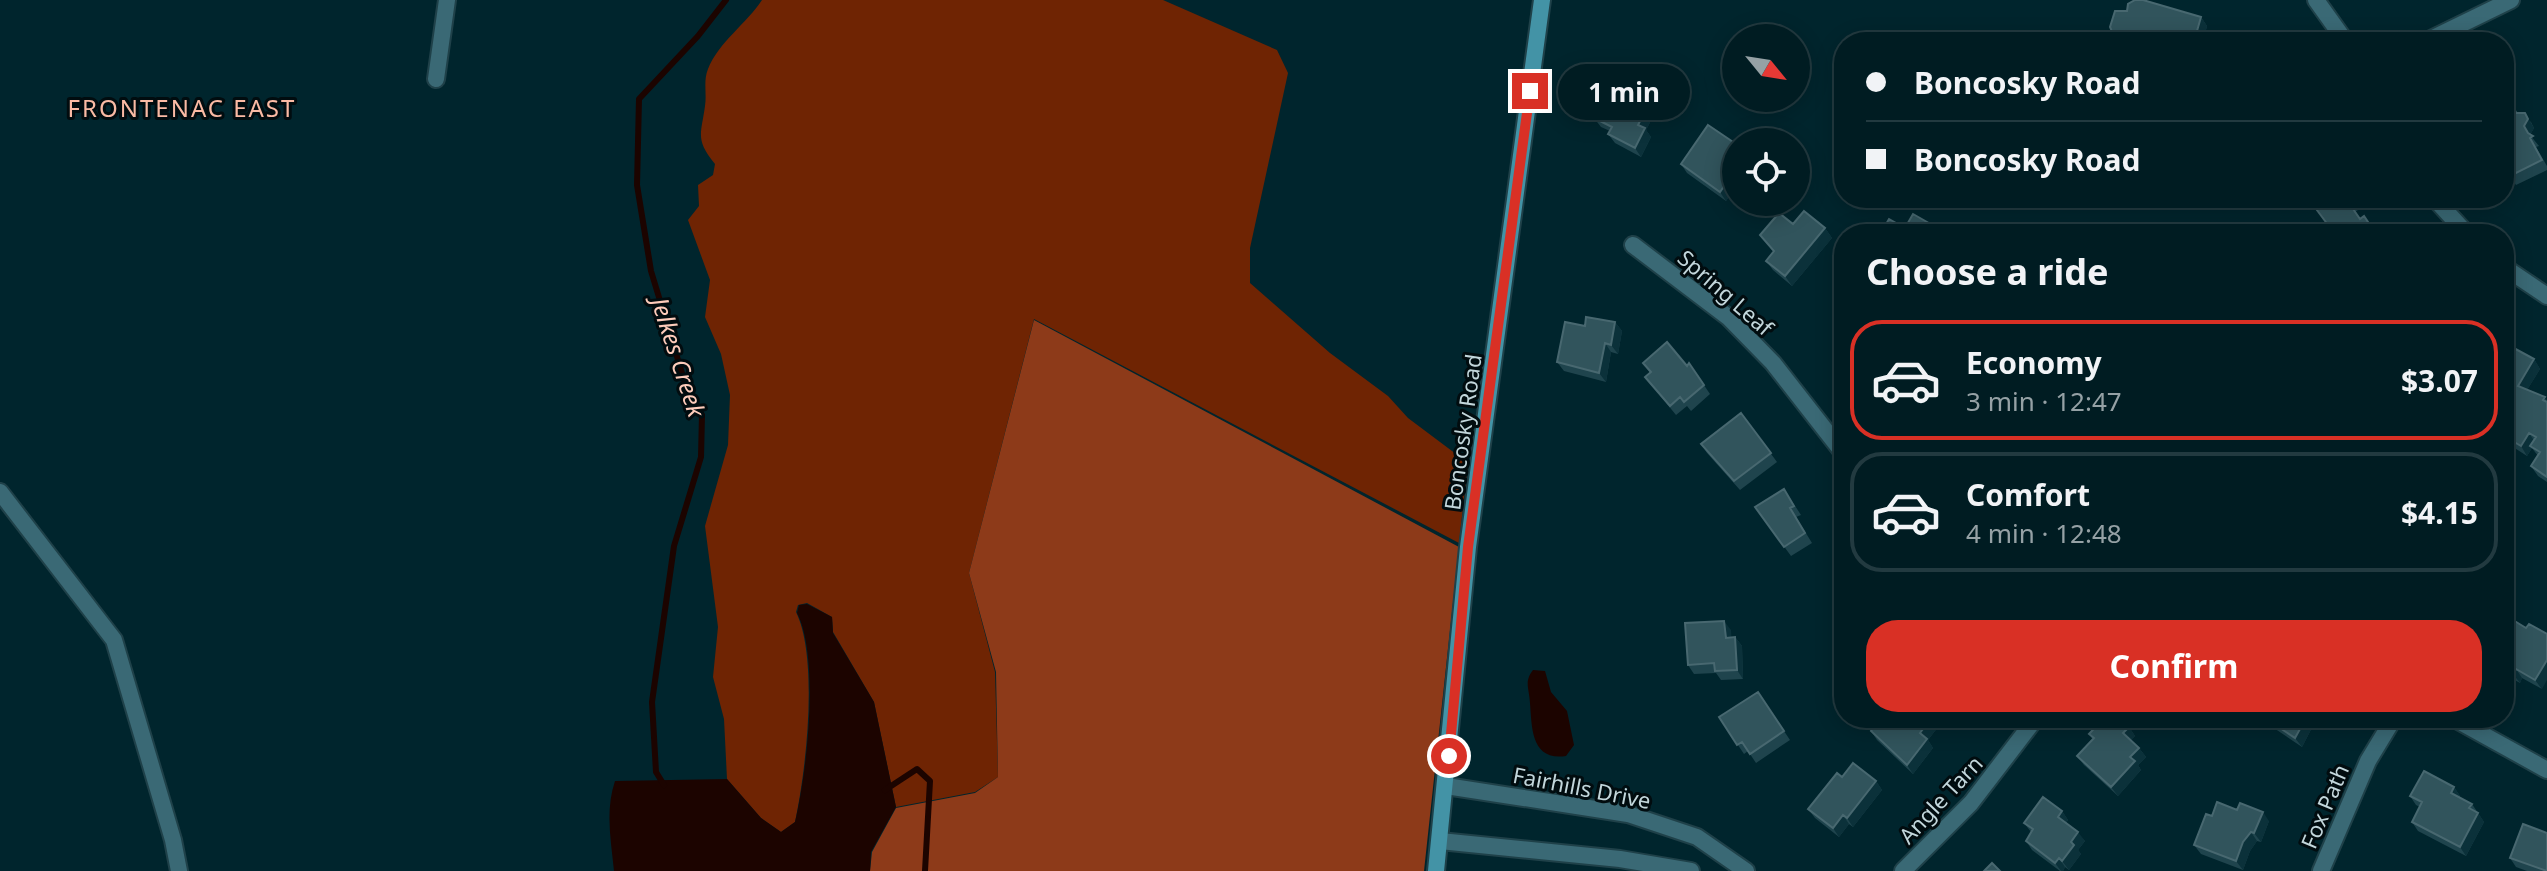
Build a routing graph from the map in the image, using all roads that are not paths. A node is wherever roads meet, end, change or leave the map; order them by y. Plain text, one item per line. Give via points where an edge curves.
1 (447, 0) edge
2 (1542, 0) edge
3 (2316, 0) edge
4 (2511, 0) edge
5 (2339, 32) edge
6 (2445, 32) edge
7 (436, 79) dead end
8 (2443, 208) edge
9 (2458, 224) edge
10 (1633, 245) dead end
11 (2514, 274) edge
12 (2547, 296) edge
13 (1834, 441) edge
14 (0, 492) edge
15 (2028, 728) edge
16 (2388, 728) edge
17 (2471, 728) edge
18 (2547, 770) edge
19 (1446, 786) junction
20 (1440, 841) junction
21 (179, 871) edge
22 (1436, 871) edge
23 (1691, 871) edge
24 (1746, 871) edge
25 (1903, 871) edge
26 (2321, 871) edge

1 - 7 street
2 - 19 street, Boncosky Road via 1468,547
3 - 5 street
4 - 6 street
8 - 9 street
10 - 13 street, Spring Leaf via 1728,317 1773,363
11 - 12 street
14 - 21 street via 114,640
15 - 25 street, Angle Tarn via 1971,803
16 - 26 street, Fox Path via 2368,761
17 - 18 street
19 - 20 street, Boncosky Road
19 - 24 street, Fairhills Drive via 1628,814 1697,837
20 - 22 street, Boncosky Road
20 - 23 street

